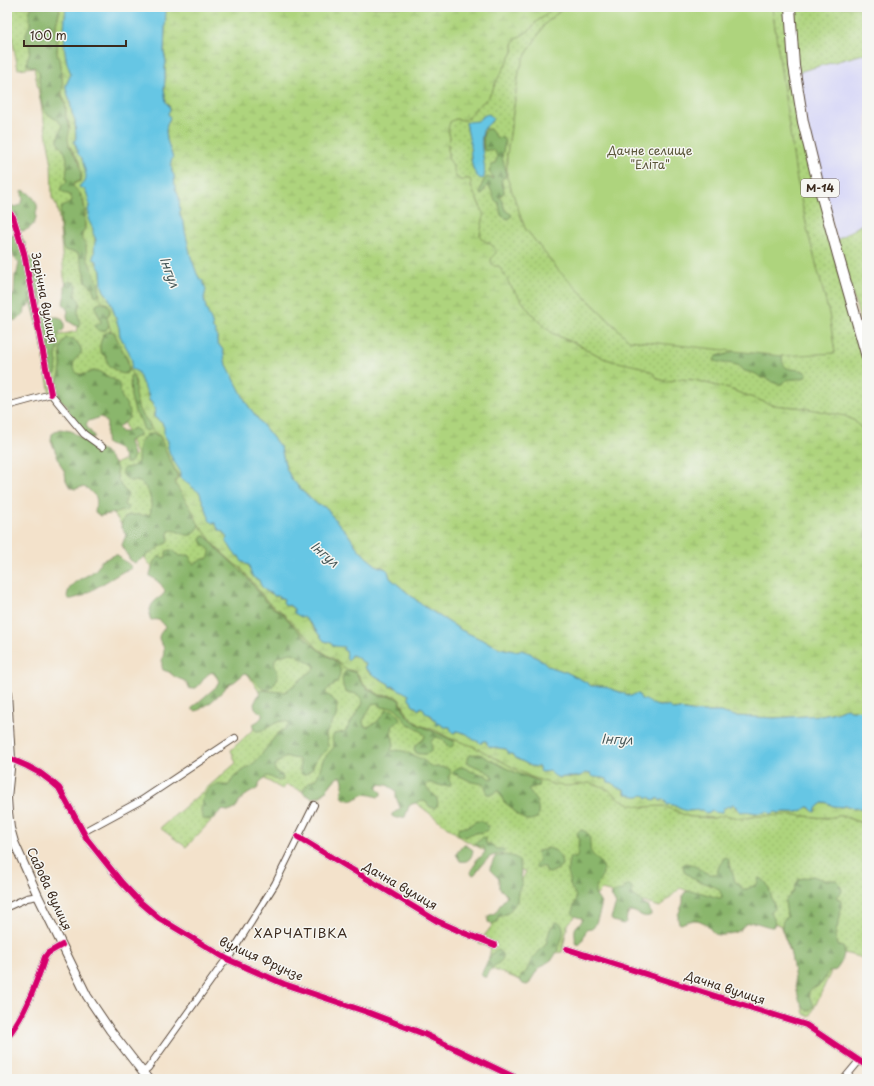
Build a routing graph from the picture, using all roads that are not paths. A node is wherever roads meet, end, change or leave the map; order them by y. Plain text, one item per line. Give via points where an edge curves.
1 (790, 7) edge
2 (7, 210) edge
3 (867, 358) edge
4 (51, 394) junction
5 (7, 406) edge
6 (102, 447) dead end
7 (7, 693) edge
8 (235, 738) dead end
9 (9, 765) edge
10 (314, 805) dead end
11 (9, 827) edge
12 (83, 832) junction
13 (298, 837) junction
14 (38, 896) junction
15 (7, 907) edge
16 (62, 945) junction
17 (495, 945) dead end
18 (567, 949) dead end
19 (227, 959) junction
20 (7, 1037) edge
21 (858, 1061) junction
22 (867, 1066) edge
23 (147, 1077) edge
24 (518, 1079) edge
25 (844, 1079) edge

1 - 3 highway, М-14 via 794,66 803,122
2 - 4 street, Зарічна вулиця via 13,217 24,253
4 - 5 street
4 - 6 street, Зарічна вулиця via 84,434
7 - 9 street, Садова вулиця
8 - 12 street via 142,800
9 - 11 street, Садова вулиця
9 - 12 street, вулиця Фрунзе via 27,766 59,788
10 - 13 street, Садова вулиця
11 - 14 street, Садова вулиця
12 - 19 street, вулиця Фрунзе via 138,901 159,918
13 - 17 street, Дачна вулиця via 437,921
13 - 19 street, Садова вулиця via 275,884
14 - 15 street
14 - 16 street, Садова вулиця
16 - 20 street via 45,957 30,995
16 - 23 street, Садова вулиця via 87,996
18 - 21 street, Дачна вулиця via 806,1026
19 - 23 street, Садова вулиця via 148,1068
19 - 24 street, вулиця Фрунзе via 284,984 424,1034
21 - 22 street, Дачна вулиця
21 - 25 street

